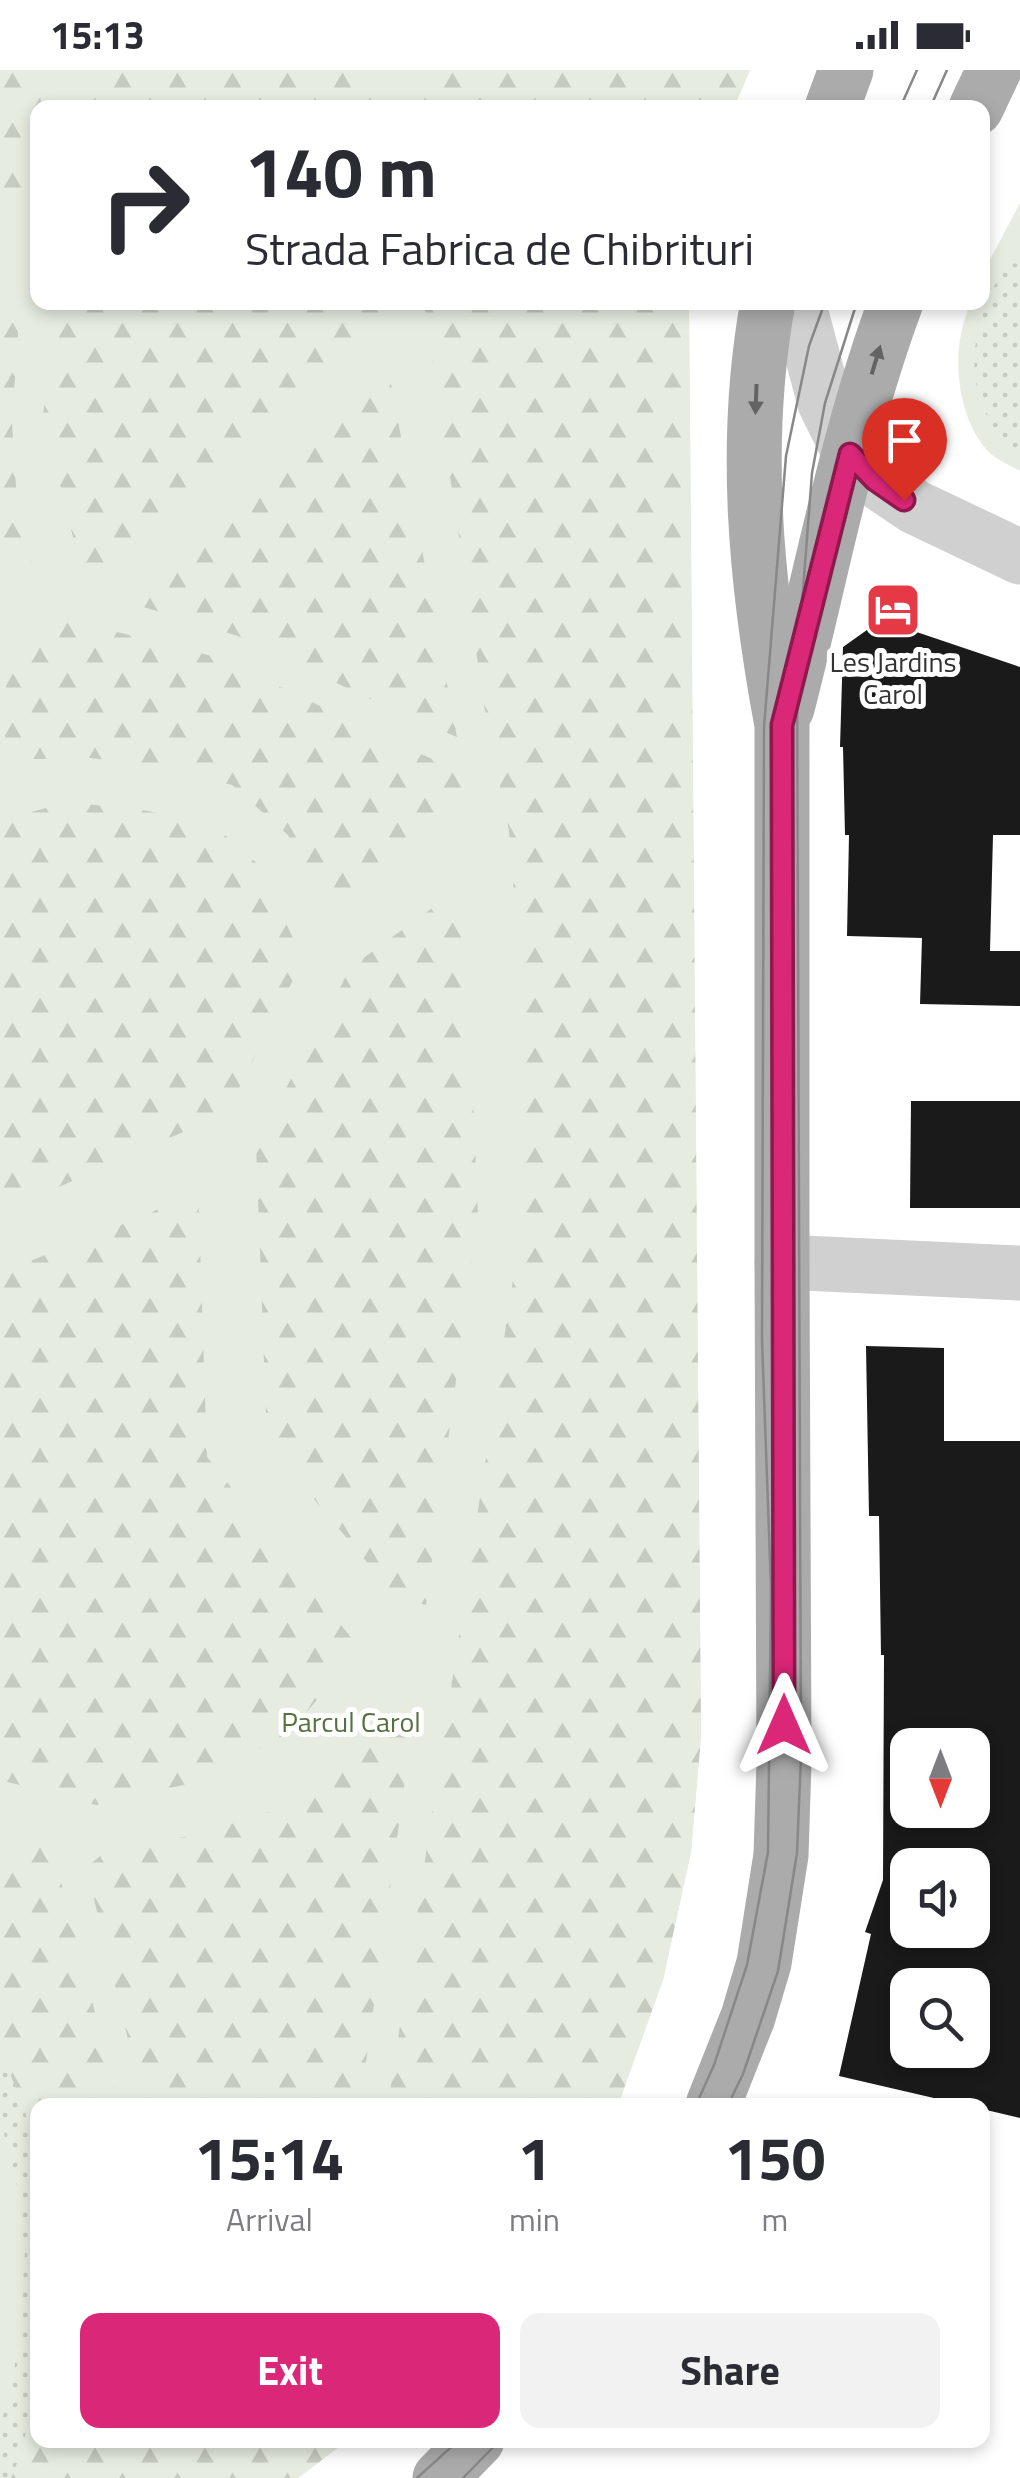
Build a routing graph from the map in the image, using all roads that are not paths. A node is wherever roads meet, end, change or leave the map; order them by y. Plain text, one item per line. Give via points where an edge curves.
1 (846, 70) edge
2 (994, 70) edge
3 (835, 100) edge
4 (980, 100) edge
5 (766, 310) edge
6 (800, 310) edge
7 (893, 310) edge
8 (850, 454) junction
9 (1020, 558) edge
10 (782, 725) junction
11 (782, 1262) junction
12 (1020, 1273) edge
13 (716, 2098) edge
14 (470, 2448) edge
15 (440, 2478) edge

1 - 3 main road
2 - 4 main road
5 -> 10 main road via 755,391 754,473 766,642
6 - 8 street via 825,403
8 -> 7 main road
8 - 9 street via 916,507
8 - 10 main road
10 - 11 main road
11 - 12 street
11 - 13 main road via 781,1856 764,1963
14 - 15 main road

